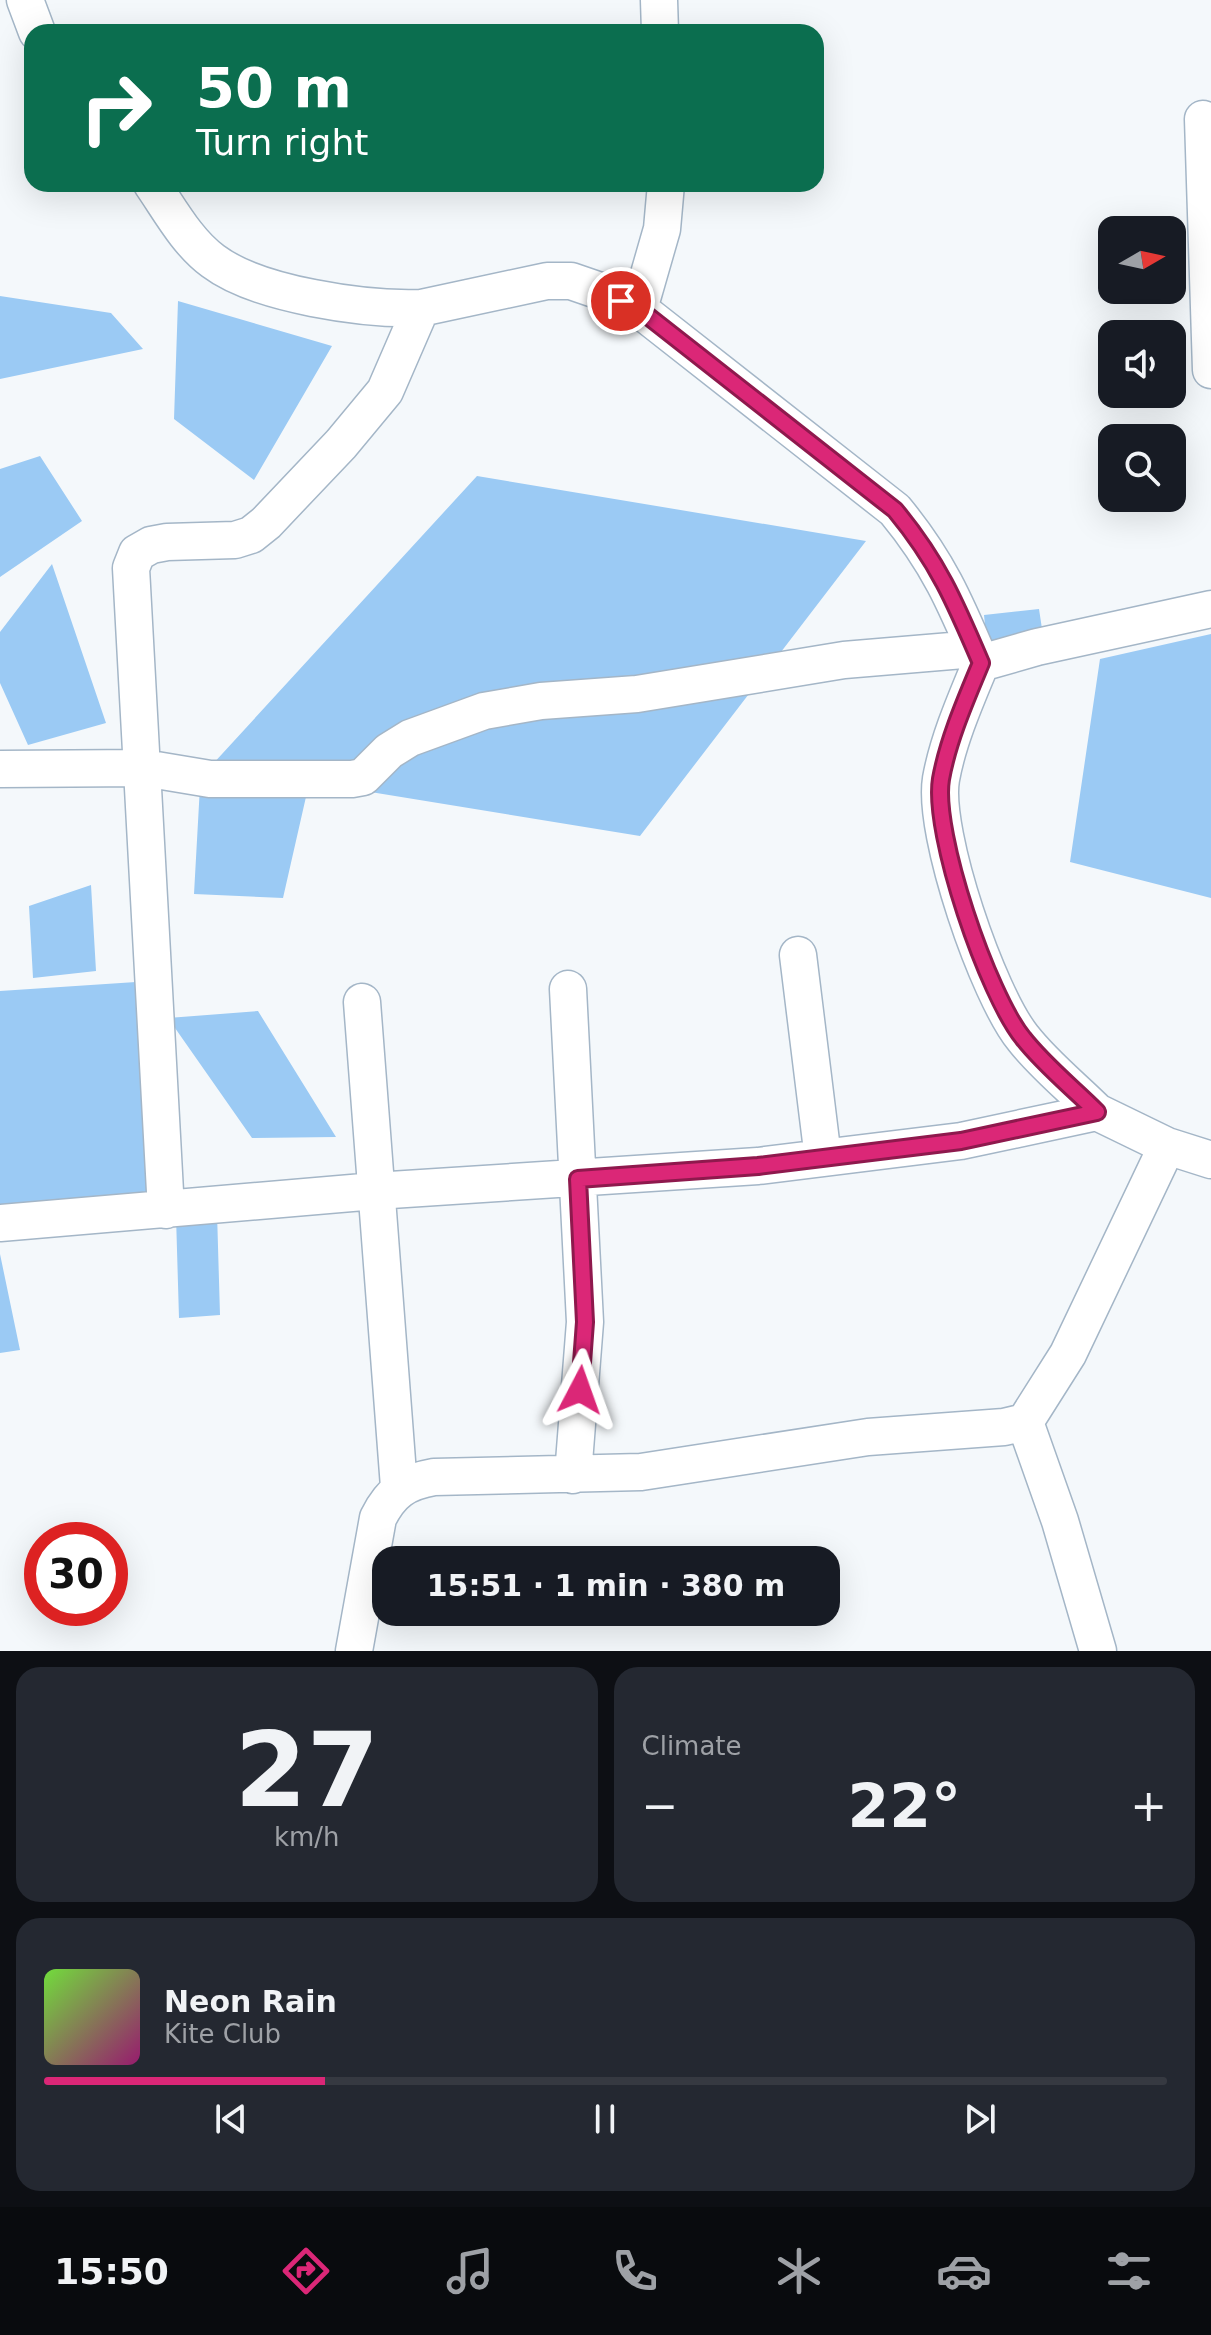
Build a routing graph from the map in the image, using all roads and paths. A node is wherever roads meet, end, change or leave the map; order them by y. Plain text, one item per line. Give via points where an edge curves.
1 (25, 0) edge
2 (659, 0) edge
3 (34, 24) edge
4 (660, 24) edge
5 (1203, 119) dead end
6 (158, 192) edge
7 (665, 192) edge
8 (421, 308) junction
9 (639, 309) junction
10 (1211, 370) edge
11 (1211, 609) edge
12 (978, 656) junction
13 (144, 768) junction
14 (0, 769) edge
15 (798, 955) dead end
16 (568, 989) dead end
17 (362, 1002) dead end
18 (1097, 1112) junction
19 (1167, 1146) junction
20 (823, 1158) junction
21 (1211, 1160) edge
22 (578, 1179) junction
23 (375, 1191) junction
24 (166, 1210) junction
25 (0, 1223) edge
26 (1025, 1422) junction
27 (573, 1475) junction
28 (399, 1487) junction
29 (354, 1651) edge
30 (1098, 1651) edge

1 - 3 street
2 - 4 street
5 - 10 street
6 - 8 street via 190,239 212,261 241,278 336,302
7 - 9 street via 662,229
8 - 9 street via 536,283 571,281
8 - 13 street via 385,391 266,523 235,540 167,542 137,553 131,568
9 - 12 street via 895,510 945,578
11 - 12 street
12 - 13 street via 844,660 637,694 484,711 410,738 363,777 352,779 210,779
12 - 18 street via 941,780 944,828 970,926 999,999 1023,1038
13 - 14 street
13 - 24 street
15 - 20 street
16 - 22 street
17 - 23 street
18 - 19 street
18 - 20 street via 961,1141
19 - 21 street
19 - 26 street via 1068,1354
20 - 22 street
22 - 23 street
22 - 27 street via 585,1322
23 - 24 street
23 - 28 street
24 - 25 street
26 - 27 street via 868,1437 641,1472
26 - 30 street
27 - 28 street via 434,1477
28 - 29 street via 378,1518

